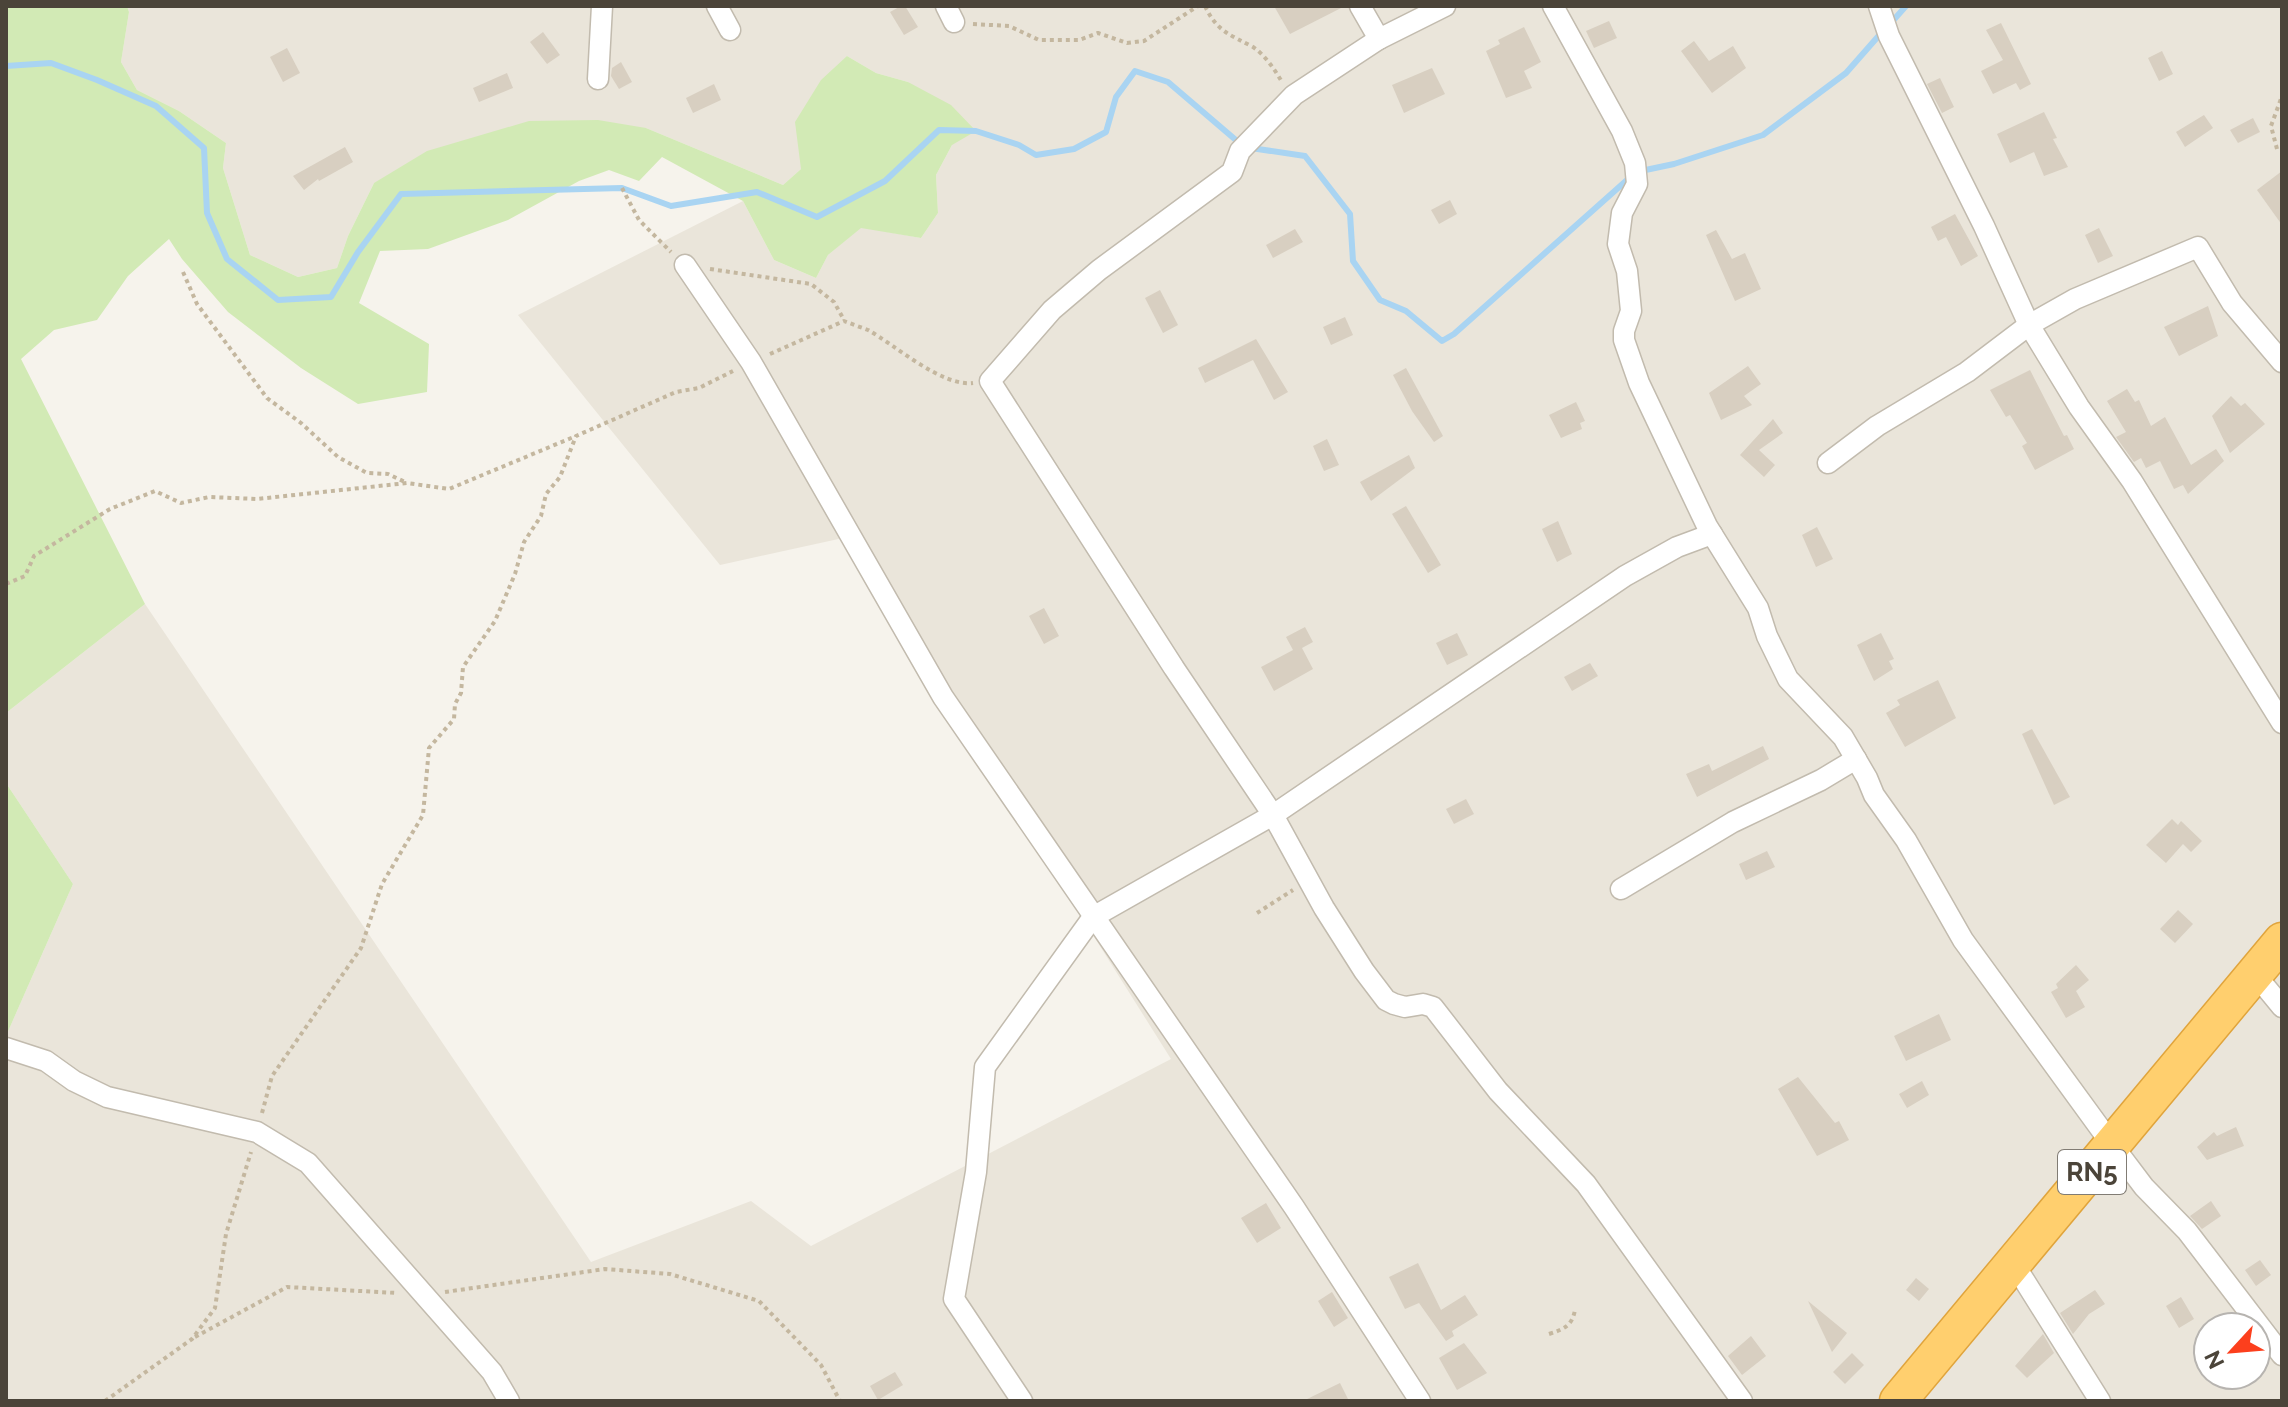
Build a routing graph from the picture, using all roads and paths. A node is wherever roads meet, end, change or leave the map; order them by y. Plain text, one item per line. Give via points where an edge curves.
1 (602, 6) edge
2 (717, 6) edge
3 (1198, 6) edge
4 (1205, 6) edge
5 (1360, 6) edge
6 (1445, 6) edge
7 (1553, 6) edge
8 (1879, 6) edge
9 (950, 14) edge
10 (730, 30) dead end
11 (1379, 39) junction
12 (598, 79) dead end
13 (2282, 96) edge
14 (1288, 99) junction
15 (2277, 149) dead end
16 (622, 188) dead end
17 (685, 265) junction
18 (183, 272) dead end
19 (844, 321) junction
20 (2029, 325) junction
21 (751, 362) junction
22 (2282, 362) edge
23 (990, 381) junction
24 (576, 436) junction
25 (1828, 463) dead end
26 (407, 483) junction
27 (1712, 534) junction
28 (6, 584) edge
29 (2282, 723) edge
30 (1856, 759) junction
31 (1273, 815) junction
32 (1308, 879) junction
33 (1621, 889) dead end
34 (1257, 913) dead end
35 (1093, 917) junction
36 (2282, 941) edge
37 (2254, 973) junction
38 (2282, 1007) edge
39 (6, 1048) edge
40 (257, 1132) junction
41 (2113, 1146) junction
42 (2014, 1264) junction
43 (424, 1295) junction
44 (1575, 1310) dead end
45 (1549, 1334) dead end
46 (192, 1339) junction
47 (2282, 1355) edge
48 (105, 1401) edge
49 (509, 1401) edge
50 (840, 1401) edge
51 (1022, 1401) edge
52 (1420, 1401) edge
53 (1742, 1401) edge
54 (1898, 1401) edge
55 (2100, 1401) edge

1 - 12 street
2 - 10 street
3 - 9 path via 1144,41 1127,43 1098,33 1079,40 1039,40 1009,26
4 - 14 path via 1228,36 1262,54
5 - 11 street
6 - 11 street
7 - 27 street via 1635,163 1637,184 1622,213 1618,244 1631,311 1624,340 1639,383
8 - 20 street
11 - 14 street
13 - 15 path via 2271,126
14 - 23 street via 1240,151 1232,172 1075,290
16 - 17 path via 639,220
17 - 19 path via 811,284 834,302
17 - 21 street
18 - 26 path via 197,304 267,398 338,457 367,473 388,474
19 - 21 path
19 - 23 path via 942,376 966,384
20 - 22 street via 2075,299 2198,247 2232,303
20 - 25 street
20 - 29 street
21 - 24 path
21 - 35 street via 943,697
23 - 31 street
24 - 26 path via 449,489
24 - 40 path via 524,542 495,621 463,667 454,719 429,748 423,815 382,884 361,948 272,1076
26 - 28 path via 181,503 155,491 110,509 34,556 25,576
27 - 30 street via 1758,608 1788,679 1843,737
27 - 31 street via 1625,576
30 - 33 street via 1733,822
30 - 41 street via 1963,940
31 - 32 street
31 - 35 street
32 - 34 path
32 - 53 street via 1386,1000 1405,1007 1433,1007 1498,1091 1586,1184
35 - 51 street via 985,1067 976,1172 954,1299
35 - 52 street via 1294,1207
36 - 37 highway, RN5
37 - 38 street
37 - 41 highway, RN5
39 - 40 street via 46,1061 107,1097
40 - 43 street via 308,1163
40 - 46 path via 226,1234 215,1308
41 - 42 highway, RN5
41 - 47 street via 2187,1231
42 - 54 highway, RN5
42 - 55 street
43 - 46 path via 287,1287
43 - 49 street via 492,1372
43 - 50 path via 605,1269 670,1274 759,1301 821,1365
44 - 45 path via 1565,1329
46 - 48 path

